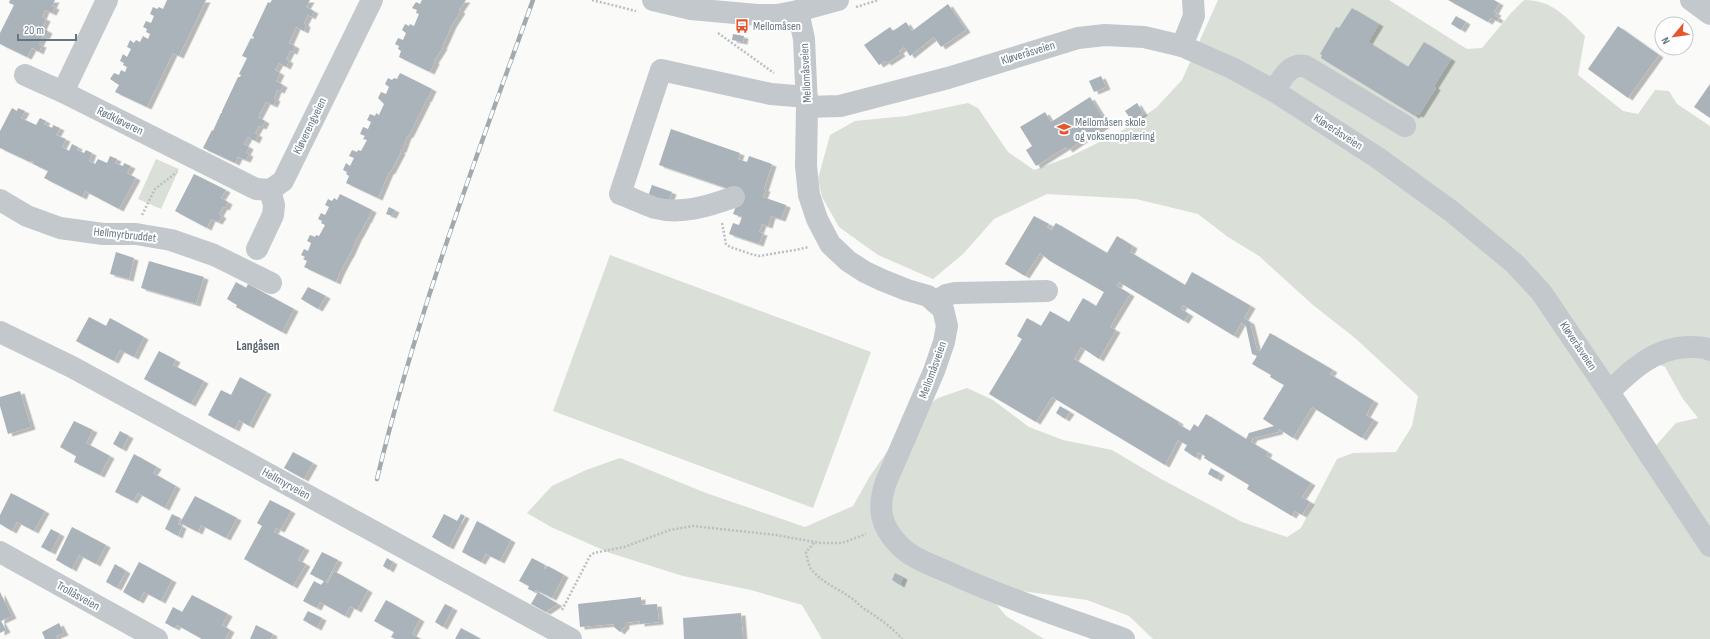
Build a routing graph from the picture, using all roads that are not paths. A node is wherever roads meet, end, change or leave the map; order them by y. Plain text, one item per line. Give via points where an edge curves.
1 (107, 0) edge
2 (372, 0) edge
3 (653, 0) edge
4 (838, 0) edge
5 (1193, 0) edge
6 (1691, 0) edge
7 (798, 11) junction
8 (1710, 14) edge
9 (1182, 46) junction
10 (25, 74) dead end
11 (1274, 91) junction
12 (63, 92) junction
13 (807, 102) junction
14 (1405, 126) dead end
15 (270, 190) junction
16 (734, 197) dead end
17 (0, 200) edge
18 (257, 249) dead end
19 (271, 283) dead end
20 (1047, 292) dead end
21 (935, 302) junction
22 (0, 332) edge
23 (1710, 350) edge
24 (1609, 392) junction
25 (1710, 546) edge
26 (0, 552) edge
27 (545, 633) edge
28 (157, 639) edge
29 (571, 639) edge
30 (1124, 639) edge

1 - 12 street
2 - 15 street, Kløverengveien via 283,181
3 - 7 street via 691,9 757,15
4 - 7 street
5 - 9 street via 1194,16
6 - 8 street
7 - 13 street, Mellomåsveien via 804,39
9 - 11 street, Kløveråsveien via 1232,68
9 - 13 street, Kløveråsveien via 1144,37 1105,35 1078,38 948,78 840,106
10 - 12 street, Rødkløveren
11 - 14 street via 1291,68 1305,66
11 - 24 street, Kløveråsveien via 1378,158 1451,211 1514,263 1541,292
12 - 15 street, Rødkløveren via 256,188
13 - 16 street, Kløveråsveien via 661,70 620,194 656,208 675,211 702,207
13 - 21 street, Mellomåsveien via 806,166 809,195 817,219 830,244 848,261 865,272 906,290 928,296
15 - 18 street via 274,205 273,215
17 - 19 street, Hellmyrbruddet via 28,216 60,228 171,240 214,255
20 - 21 street via 955,293
21 - 30 street, Mellomåsveien via 943,309 947,326 944,342 924,396 886,482 881,498 881,514 886,527 901,547 918,559 976,585
22 - 27 street, Hellmyrveien via 72,367
23 - 24 street via 1680,347 1652,356 1632,369
24 - 25 street, Kløveråsveien
26 - 28 street, Trollåsveien
27 - 29 street, Hellmyrveien

